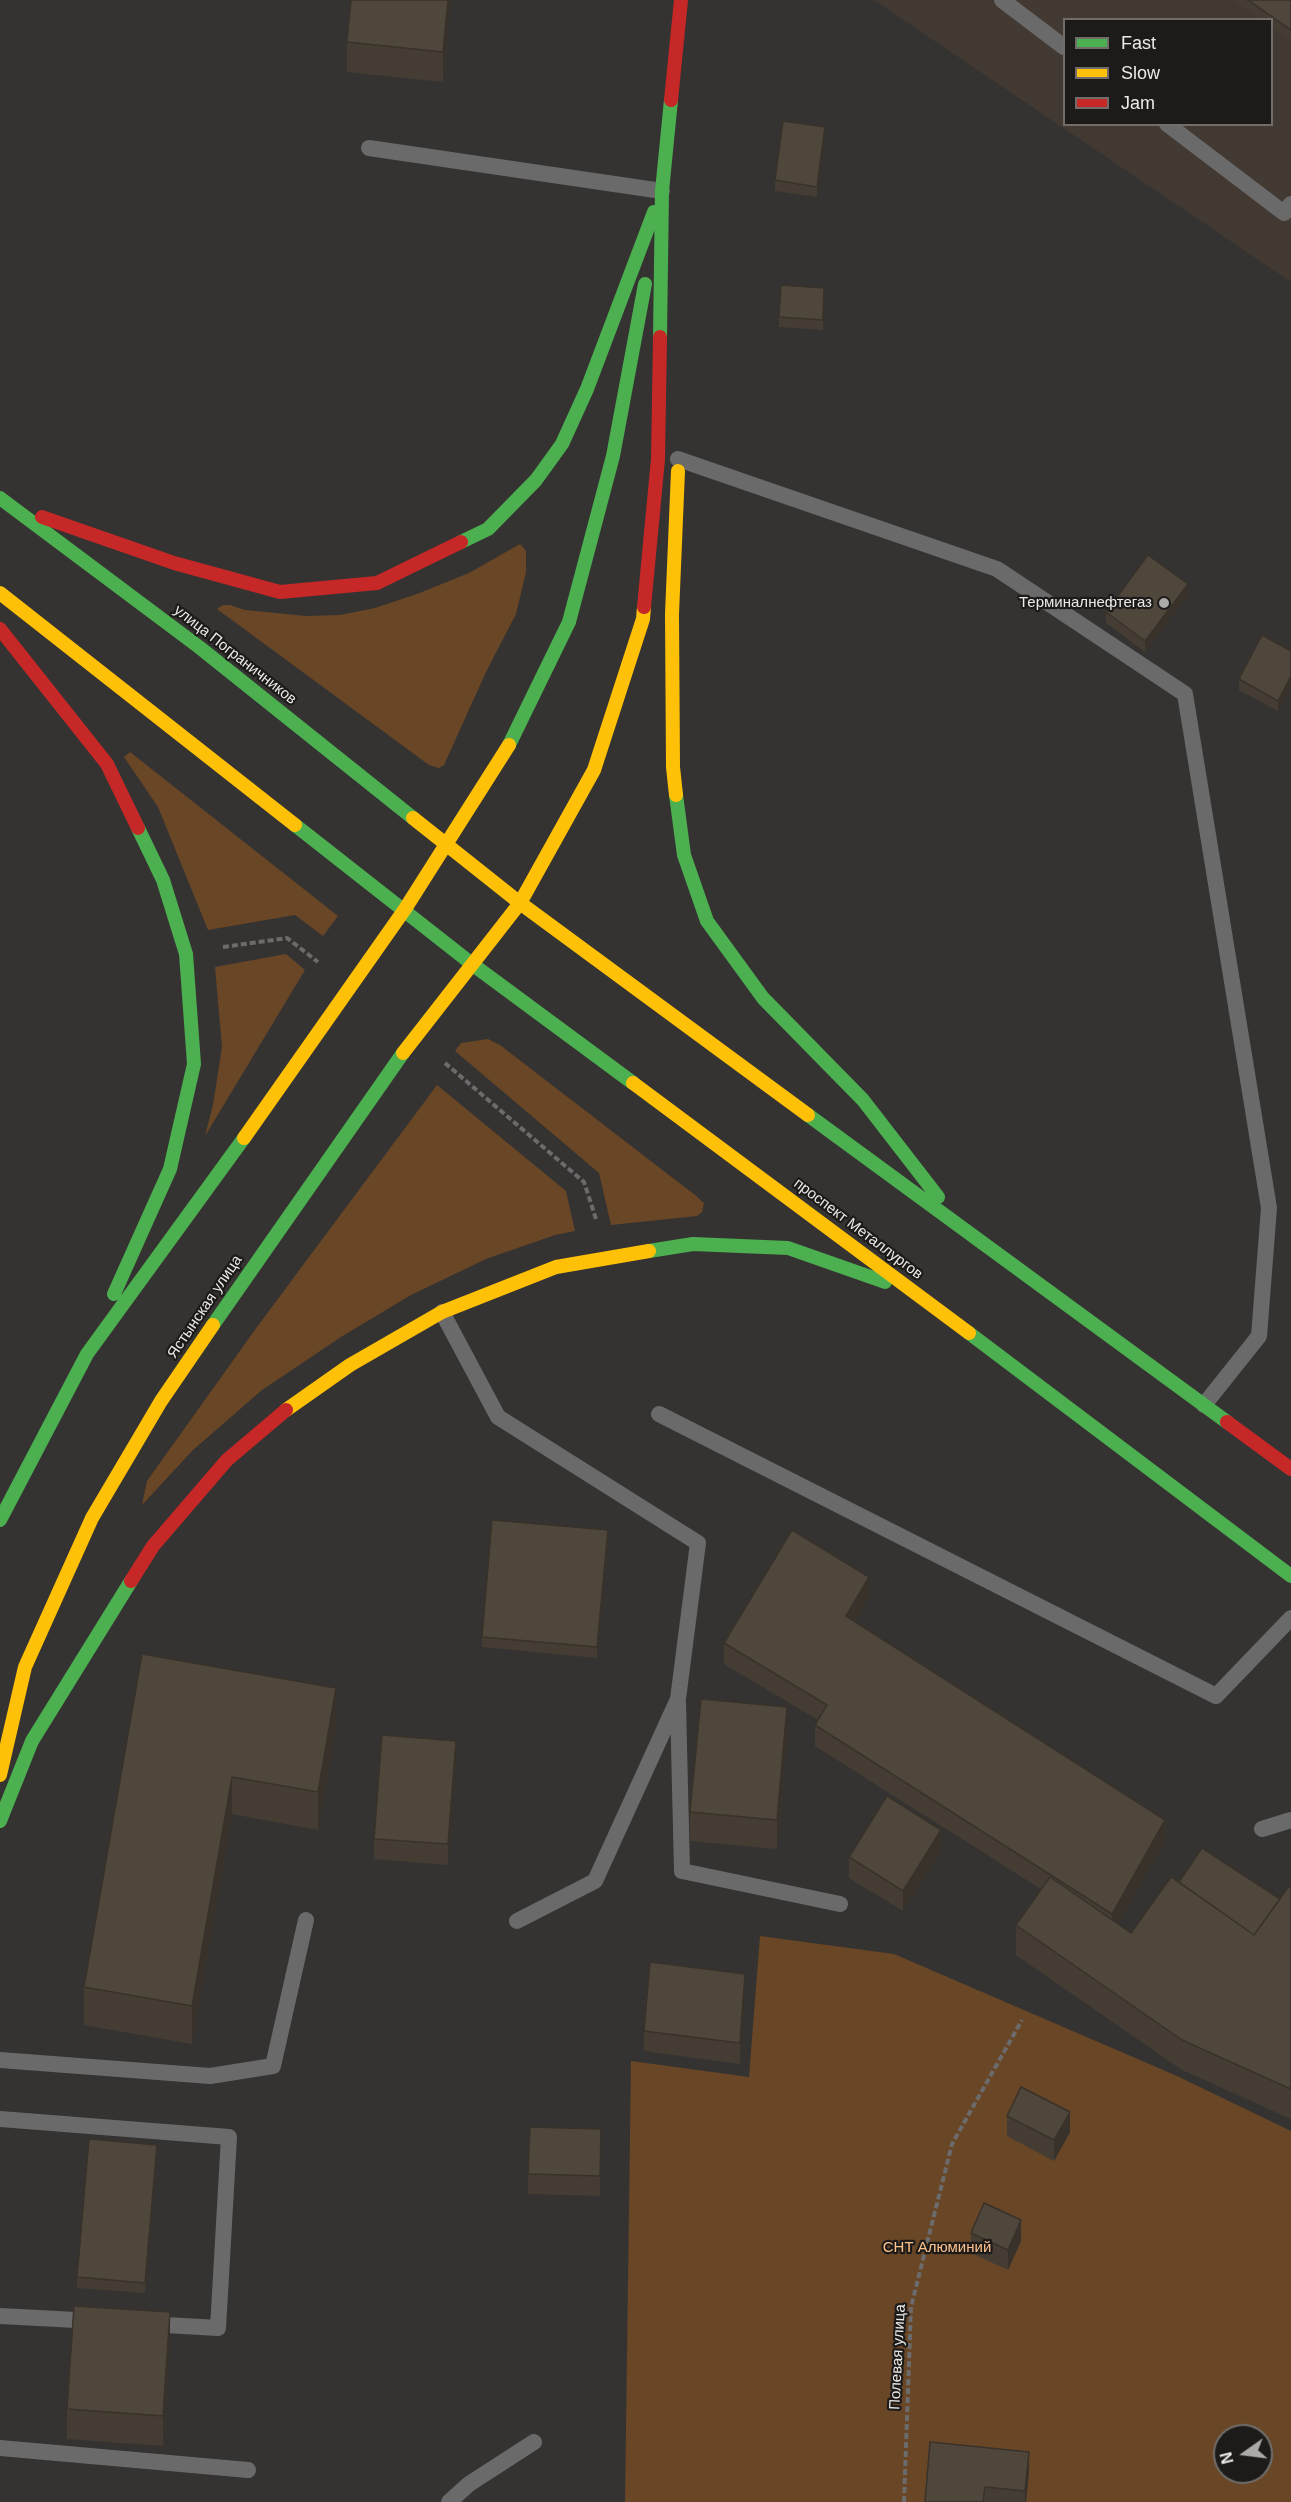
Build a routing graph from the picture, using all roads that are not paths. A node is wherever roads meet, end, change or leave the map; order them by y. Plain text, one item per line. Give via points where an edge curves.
1 (681, 0) edge
2 (1002, 0) edge
3 (1063, 46) edge
4 (1170, 126) edge
5 (369, 148) dead end
6 (662, 191) junction
7 (1291, 204) edge
8 (673, 378) dead end
9 (678, 453) joint
10 (5, 502) edge
11 (0, 592) edge
12 (0, 629) edge
13 (446, 843) junction
14 (520, 903) junction
15 (405, 909) junction
16 (472, 964) junction
17 (962, 1228) junction
18 (915, 1292) junction
19 (442, 1312) junction
20 (87, 1354) junction
21 (1204, 1405) junction
22 (659, 1414) dead end
23 (1291, 1469) edge
24 (0, 1520) edge
25 (1291, 1576) edge
26 (1291, 1618) edge
27 (678, 1700) junction
28 (0, 1775) edge
29 (1291, 1820) edge
30 (0, 1821) edge
31 (1262, 1829) dead end
32 (840, 1905) dead end
33 (306, 1920) dead end
34 (517, 1921) dead end
35 (0, 2060) edge
36 (0, 2119) edge
37 (0, 2316) edge
38 (534, 2442) dead end
39 (0, 2448) edge
40 (248, 2470) dead end
41 (449, 2502) edge

1 - 6 main road
2 - 3 lane
4 - 7 lane via 1284,213
5 - 6 lane
6 - 8 main road
6 - 10 main road via 587,389 562,444 536,480 488,529 377,583 280,592 174,563
6 - 13 main road via 613,456 569,622 508,746
6 - 14 main road, Ястынская улица via 658,459 643,619 594,770
9 - 17 main road via 672,614 673,767 684,855 707,921 763,998 863,1100
9 - 21 lane via 997,569 1185,694 1269,1208 1259,1336
10 - 13 main road, улица Пограничников via 199,646
11 - 15 main road
12 - 20 main road via 107,764 163,880 186,954 194,1064 170,1169
13 - 14 main road
13 - 15 main road
14 - 16 main road, Ястынская улица
14 - 17 main road
15 - 16 main road, проспект Металлургов
15 - 20 main road
16 - 18 main road, проспект Металлургов
16 - 28 main road, Ястынская улица via 413,1038 275,1234 161,1401 92,1518 25,1667
17 - 21 main road
18 - 19 main road via 788,1248 693,1244 556,1267
18 - 25 main road, проспект Металлургов
19 - 27 lane via 498,1417 698,1544
19 - 30 main road via 350,1365 282,1413 227,1460 153,1546 32,1741
20 - 24 main road
21 - 23 main road
22 - 26 lane via 1216,1696
27 - 32 lane via 682,1871
27 - 34 lane via 595,1881
29 - 31 lane
33 - 35 lane via 273,2066 210,2076
36 - 37 lane via 229,2137 218,2328
38 - 41 lane via 469,2484
39 - 40 lane

